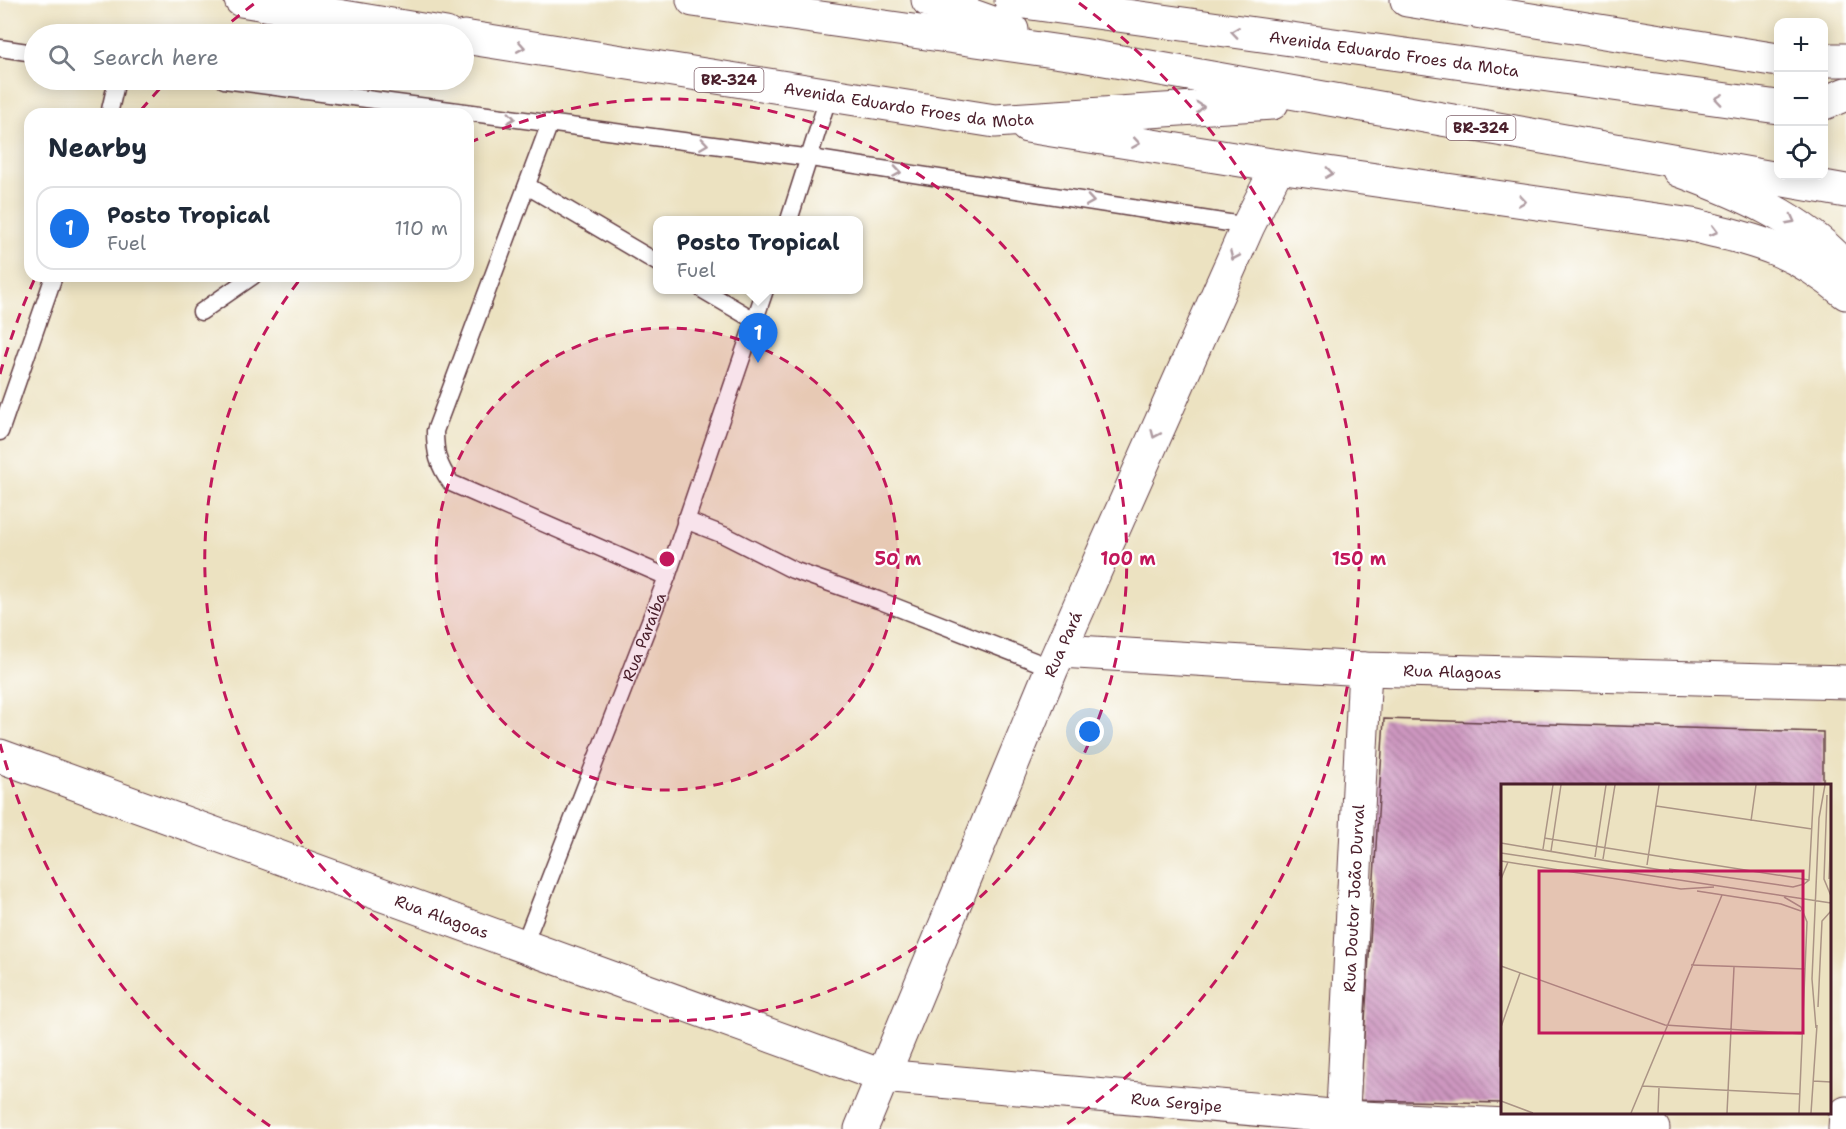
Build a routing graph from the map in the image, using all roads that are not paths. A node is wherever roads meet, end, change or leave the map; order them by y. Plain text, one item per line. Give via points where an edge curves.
1 (242, 0) edge
2 (693, 0) edge
3 (928, 0) edge
4 (1011, 0) edge
5 (1407, 0) edge
6 (386, 24) edge
7 (474, 40) edge
8 (0, 48) edge
9 (24, 52) edge
10 (1082, 55) junction
11 (1774, 59) edge
12 (1828, 60) edge
13 (1846, 60) edge
14 (115, 90) edge
15 (280, 90) edge
16 (1846, 94) edge
17 (829, 95) junction
18 (1322, 99) junction
19 (1828, 101) edge
20 (1774, 106) edge
21 (110, 108) edge
22 (381, 108) edge
23 (474, 116) edge
24 (995, 121) junction
25 (550, 123) junction
26 (1641, 156) junction
27 (811, 158) junction
28 (1278, 166) junction
29 (529, 187) junction
30 (1846, 191) edge
31 (790, 216) edge
32 (1248, 226) junction
33 (653, 261) edge
34 (1846, 268) edge
35 (52, 282) edge
36 (244, 282) edge
37 (1846, 293) edge
38 (710, 294) edge
39 (764, 294) edge
40 (201, 312) dead end
41 (754, 320) junction
42 (0, 432) edge
43 (685, 520) junction
44 (667, 577) junction
45 (1056, 659) junction
46 (1365, 669) junction
47 (1846, 682) edge
48 (0, 756) edge
49 (523, 947) junction
50 (882, 1076) junction
51 (1846, 1113) edge
52 (1343, 1123) edge
53 (861, 1129) edge
54 (1653, 1129) edge
55 (1845, 1129) edge

1 - 6 main road
2 - 10 main road, Avenida Eduardo Froes da Mota / BR-324
3 - 10 main road
20 -> 4 main road, Avenida Eduardo Froes da Mota
5 - 11 main road
7 -> 17 main road, Avenida Eduardo Froes da Mota / BR-324
8 - 9 lane
10 - 18 main road, Avenida Eduardo Froes da Mota / BR-324
12 - 13 main road
14 - 21 lane
15 - 22 lane
16 - 19 main road
17 - 24 main road, Avenida Eduardo Froes da Mota / BR-324
17 - 27 lane
24 -> 18 main road, Avenida Eduardo Froes da Mota
18 - 26 main road, Avenida Eduardo Froes da Mota / BR-324
23 -> 25 lane
24 -> 28 main road
25 -> 27 lane
25 - 29 lane
26 - 30 main road, Avenida Eduardo Froes da Mota / BR-324
26 -> 34 main road via 1730,189 1800,225
27 - 31 lane
27 -> 32 lane
28 - 32 main road, Rua Pará
28 -> 37 main road via 1692,225 1754,240 1791,254 1823,273
29 - 33 lane
29 - 44 lane via 435,431 438,465 451,483
32 -> 45 main road, Rua Pará
35 - 42 lane
36 - 40 lane
38 - 41 lane
39 - 41 lane, Rua Paraíba
41 - 43 lane, Rua Paraíba
43 - 44 lane, Rua Paraíba
43 - 45 lane via 793,570
44 - 49 lane, Rua Paraíba
45 - 46 main road, Rua Alagoas
45 - 50 main road, Rua Pará
46 - 47 main road, Rua Alagoas
46 - 52 main road, Rua Doutor João Durval
48 - 49 main road, Rua Alagoas
49 - 50 main road, Rua Alagoas
50 - 52 main road, Rua Sergipe
50 - 53 main road, Rua Pará
51 - 55 main road
52 - 54 main road, Rua Sergipe

